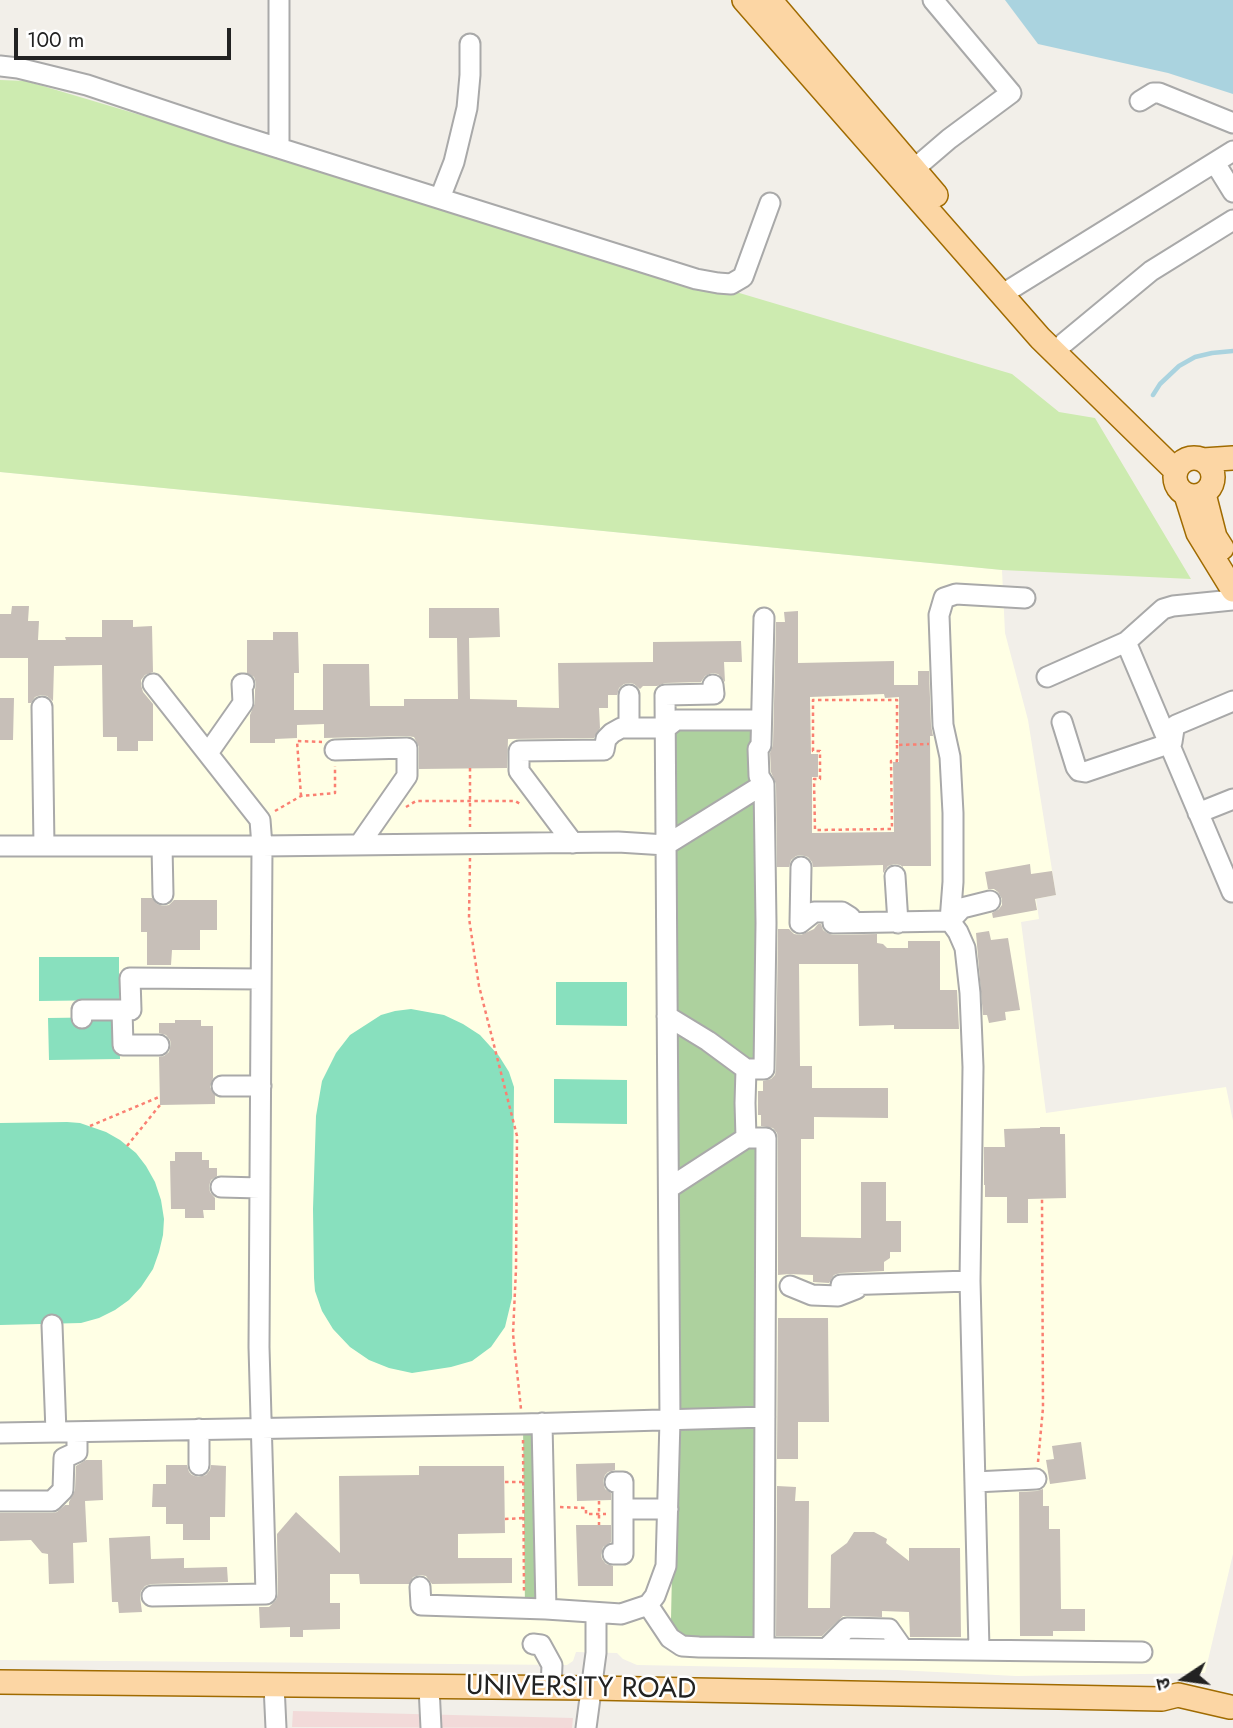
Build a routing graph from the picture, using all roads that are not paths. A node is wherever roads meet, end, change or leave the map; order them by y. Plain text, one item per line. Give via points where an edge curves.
1 (279, 0) edge
2 (744, 0) edge
3 (770, 0) edge
4 (933, 0) edge
5 (470, 44) dead end
6 (0, 66) edge
7 (1140, 101) dead end
8 (1233, 124) edge
9 (279, 148) junction
10 (1233, 151) edge
11 (1215, 163) junction
12 (914, 169) junction
13 (1233, 192) edge
14 (440, 198) junction
15 (769, 203) dead end
16 (1233, 220) edge
17 (1007, 291) junction
18 (1064, 343) junction
19 (1233, 458) edge
20 (1200, 475) edge
21 (1233, 565) edge
22 (1233, 590) edge
23 (1025, 598) dead end
24 (1233, 600) edge
25 (764, 618) dead end
26 (1126, 642) junction
27 (1047, 677) dead end
28 (153, 684) dead end
29 (244, 684) dead end
30 (713, 685) dead end
31 (629, 695) dead end
32 (1233, 701) edge
33 (42, 707) dead end
34 (760, 720) junction
35 (1062, 722) dead end
36 (629, 728) junction
37 (666, 728) junction
38 (1168, 744) junction
39 (335, 750) road end
40 (208, 754) junction
41 (764, 784) junction
42 (1233, 799) edge
43 (1198, 813) junction
44 (573, 843) junction
45 (359, 845) junction
46 (666, 845) junction
47 (0, 846) edge
48 (44, 846) junction
49 (162, 846) junction
50 (262, 846) junction
51 (801, 867) dead end
52 (895, 876) dead end
53 (1232, 892) edge
54 (163, 894) dead end
55 (990, 901) dead end
56 (950, 921) junction
57 (766, 923) junction
58 (816, 923) junction
59 (858, 923) junction
60 (898, 923) junction
61 (261, 979) junction
62 (122, 1010) junction
63 (667, 1016) junction
64 (82, 1017) dead end
65 (159, 1045) dead end
66 (746, 1069) junction
67 (222, 1086) dead end
68 (261, 1086) junction
69 (746, 1138) junction
70 (221, 1188) dead end
71 (260, 1188) junction
72 (668, 1188) junction
73 (971, 1281) junction
74 (841, 1284) dead end
75 (869, 1284) junction
76 (813, 1285) dead end
77 (766, 1286) junction
78 (790, 1286) junction
79 (52, 1325) dead end
80 (765, 1417) junction
81 (670, 1420) junction
82 (532, 1423) junction
83 (261, 1428) junction
84 (199, 1429) junction
85 (56, 1432) junction
86 (77, 1432) junction
87 (0, 1433) edge
88 (199, 1465) dead end
89 (1040, 1478) road end
90 (615, 1482) dead end
91 (975, 1482) junction
92 (9, 1503) edge
93 (668, 1509) junction
94 (623, 1512) junction
95 (613, 1554) dead end
96 (420, 1587) dead end
97 (152, 1597) dead end
98 (648, 1605) junction
99 (545, 1609) junction
100 (596, 1613) junction
101 (533, 1644) dead end
102 (764, 1647) junction
103 (827, 1648) junction
104 (903, 1649) junction
105 (979, 1649) junction
106 (1142, 1652) dead end
107 (0, 1682) edge
108 (274, 1685) junction
109 (429, 1687) junction
110 (551, 1688) junction
111 (591, 1688) junction
112 (1229, 1715) edge
113 (276, 1728) edge
114 (431, 1728) edge
115 (586, 1728) edge

1 - 9 street
2 - 17 main road via 955,239
3 - 12 main road
4 - 12 street via 1011,93
5 - 14 street via 467,108
6 - 9 street via 87,85
7 - 8 street via 1158,93
9 - 14 street
10 - 11 street
11 - 13 street
11 - 17 street
12 - 17 main road
14 - 15 street via 696,279 731,284 743,276
16 - 18 street via 1151,271
17 - 18 main road
17 - 20 main road via 1040,338
18 - 20 main road
19 - 20 main road
20 - 21 main road via 1215,537
20 - 22 main road via 1198,533
23 - 56 street via 956,594 944,598 939,615 943,725 953,813
24 - 26 street via 1163,609
25 - 34 street
26 - 27 street
26 - 38 street
28 - 40 street
29 - 40 street via 243,703
30 - 37 street via 714,694 665,695
31 - 36 street
32 - 38 street via 1176,725
33 - 48 street
34 - 37 street via 676,720
34 - 41 street via 759,776
35 - 38 street via 1079,771
36 - 37 street
36 - 44 street via 612,733 604,750 519,751 514,765
37 - 46 street
38 - 43 street
39 - 45 street via 407,748 411,765 407,776
40 - 50 street via 260,820
41 - 46 street
41 - 57 street
42 - 43 street
43 - 53 street
44 - 45 street
44 - 46 street
45 - 50 street
46 - 63 street
47 - 48 street
48 - 49 street
49 - 50 street
49 - 54 street
50 - 61 street
51 - 58 street
52 - 60 street
55 - 56 street via 962,908
56 - 60 street via 923,932
56 - 73 street via 965,948 971,980 976,1176
57 - 58 street
57 - 66 street via 764,1069
58 - 59 street
58 - 59 street via 814,912 842,912
59 - 60 street
61 - 62 street via 125,978 131,1010
61 - 68 street
62 - 64 street via 82,1010
62 - 65 street via 121,1045
63 - 66 street
63 - 72 street
66 - 69 street via 750,1103
67 - 68 street
68 - 71 street
69 - 72 street
69 - 77 street via 765,1138
70 - 71 street
71 - 83 street
72 - 81 street
73 - 75 street
73 - 91 street
74 - 75 street
75 - 78 street via 838,1296 812,1295
76 - 78 street
77 - 78 street
77 - 80 street
79 - 85 street
80 - 81 street
80 - 102 street
81 - 82 street
81 - 93 street
82 - 83 street
82 - 99 street via 544,1507
83 - 84 street
83 - 97 street via 266,1594 198,1592
84 - 86 street
84 - 88 street
85 - 86 street
85 - 87 street
86 - 92 street via 77,1452 64,1458 64,1490 52,1501
89 - 91 street
90 - 94 street via 623,1482
91 - 105 street
93 - 94 street
93 - 98 street via 666,1566
94 - 95 street via 623,1554
96 - 99 street via 421,1605
98 - 100 street via 621,1614
98 - 102 street via 670,1638 682,1646
99 - 100 street
100 - 111 street
101 - 110 street via 541,1644 552,1665
102 - 103 street
103 - 104 street
103 - 104 street via 847,1628 867,1626 889,1629
104 - 105 street via 939,1643
105 - 106 street via 1041,1643
107 - 108 main road, UNIVERSITY ROAD
108 - 109 main road, UNIVERSITY ROAD
108 - 113 street
109 - 110 main road, UNIVERSITY ROAD
109 - 114 street
110 - 111 main road, UNIVERSITY ROAD
111 - 112 main road, UNIVERSITY ROAD via 1162,1699
111 - 115 street

